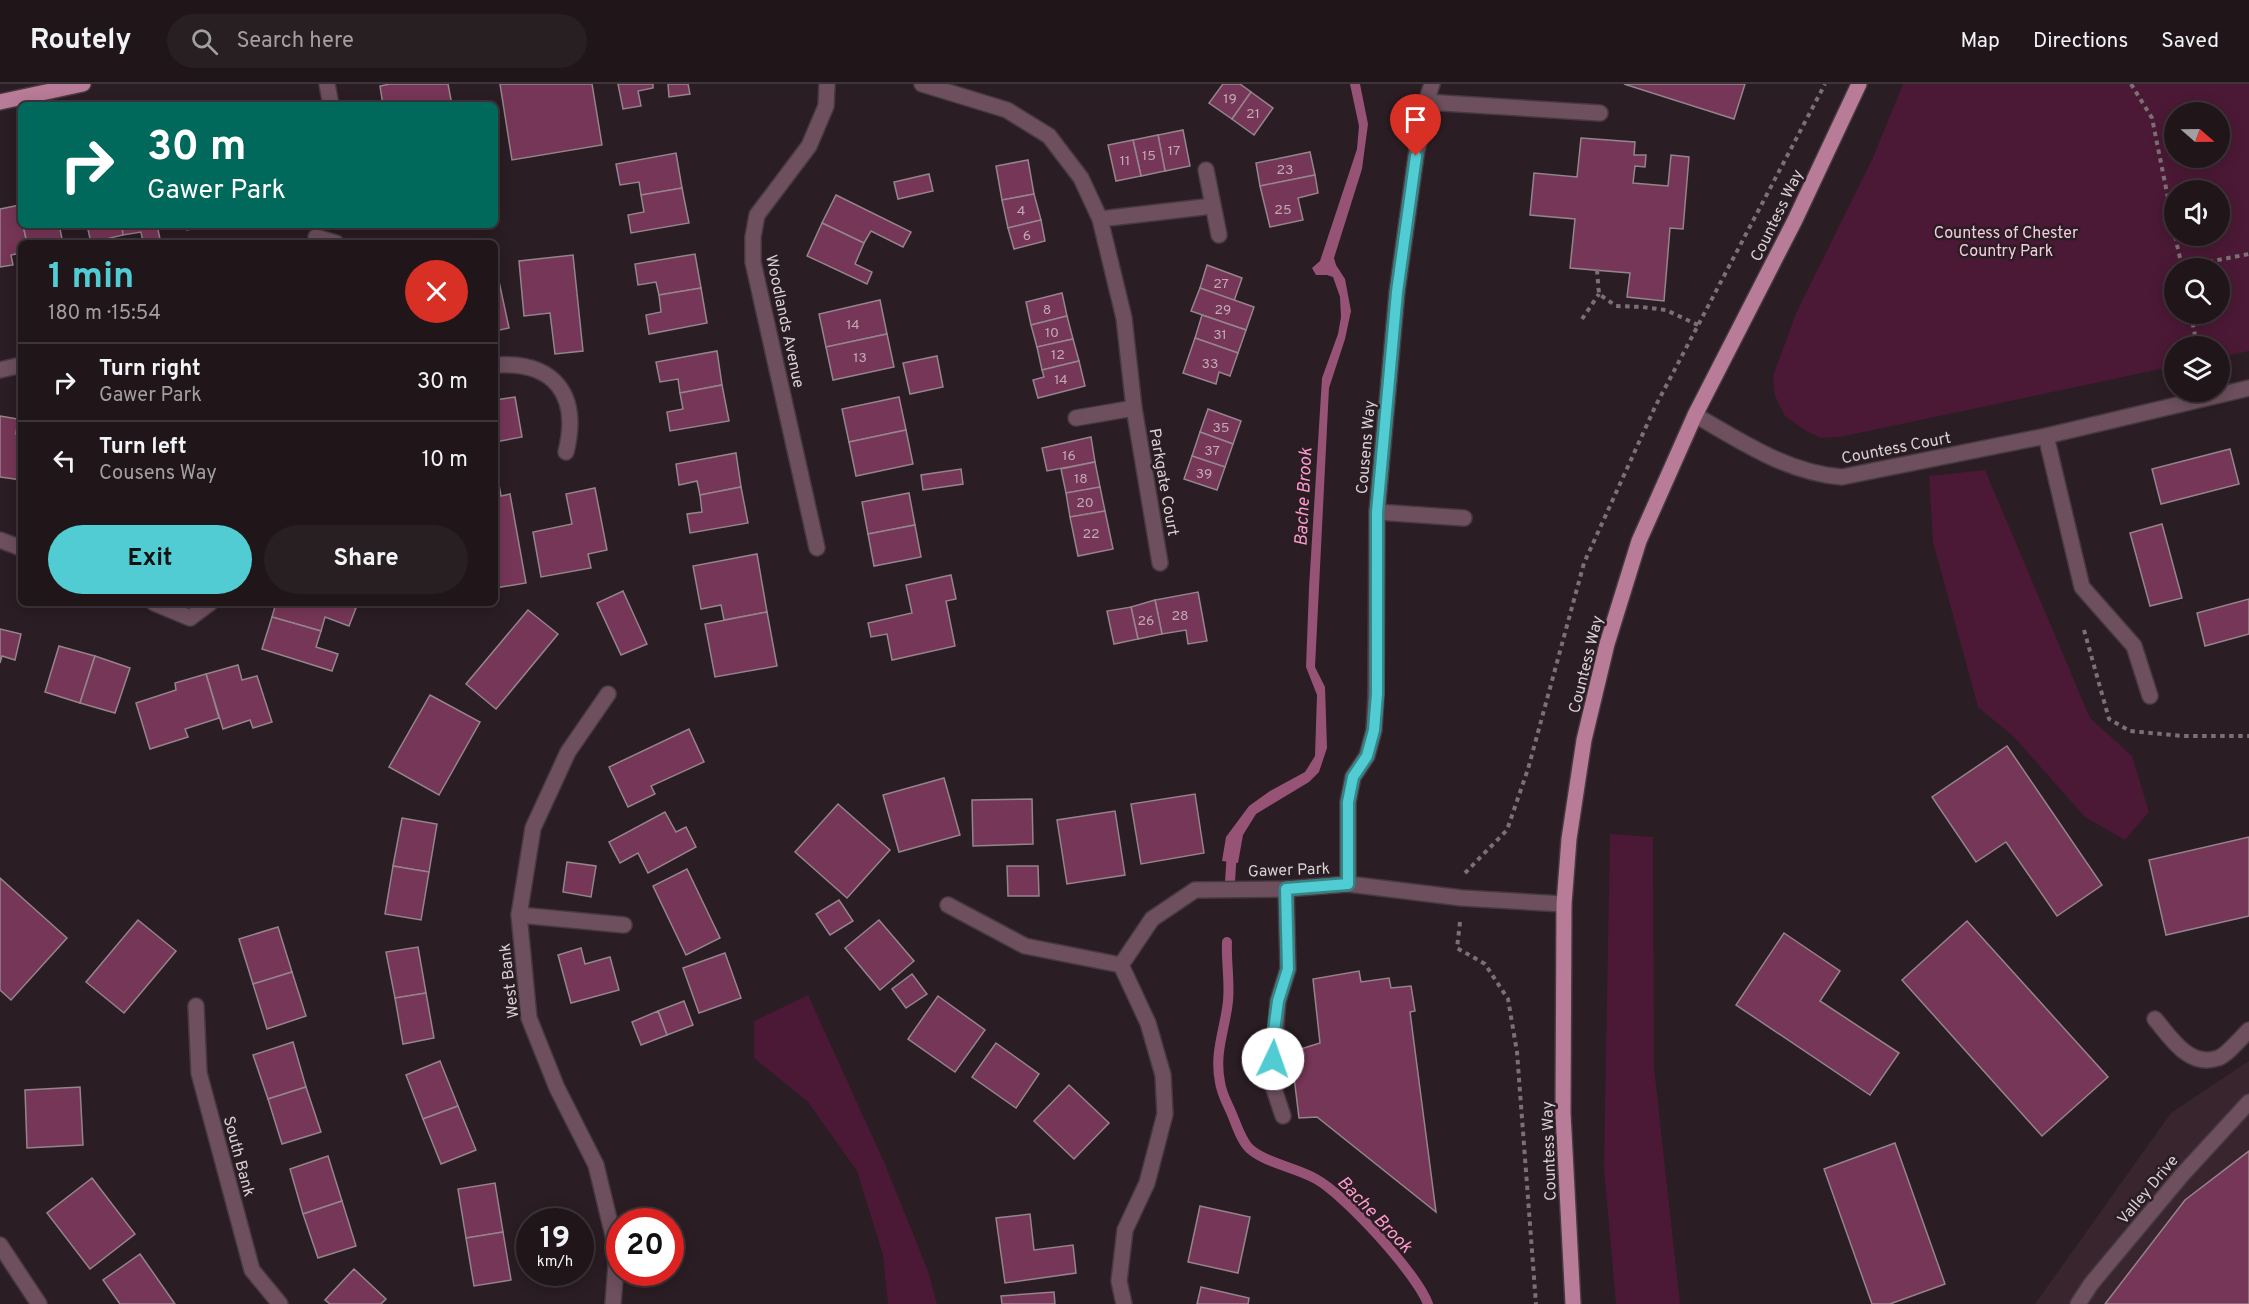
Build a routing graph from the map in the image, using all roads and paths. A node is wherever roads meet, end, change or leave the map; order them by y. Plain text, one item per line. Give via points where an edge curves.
1 (83, 84) edge
2 (327, 84) edge
3 (827, 84) edge
4 (922, 84) edge
5 (1432, 84) edge
6 (1859, 84) edge
7 (2131, 84) edge
8 (0, 102) edge
9 (330, 102) edge
10 (1426, 102) junction
11 (1600, 112) dead end
12 (1206, 170) dead end
13 (2164, 180) edge
14 (1213, 206) junction
15 (1100, 219) junction
16 (1219, 235) dead end
17 (2249, 254) edge
18 (2230, 258) edge
19 (1597, 270) dead end
20 (1599, 294) junction
21 (1582, 319) dead end
22 (1698, 325) dead end
23 (498, 365) edge
24 (18, 366) edge
25 (0, 370) edge
26 (2249, 388) edge
27 (1134, 408) junction
28 (1695, 415) junction
29 (1076, 417) dead end
30 (2046, 436) junction
31 (566, 452) dead end
32 (1377, 512) junction
33 (1464, 518) dead end
34 (0, 540) edge
35 (18, 547) edge
36 (817, 548) dead end
37 (1160, 563) dead end
38 (161, 606) edge
39 (206, 606) edge
40 (608, 694) dead end
41 (2150, 696) dead end
42 (1348, 884) junction
43 (1286, 889) junction
44 (1564, 904) junction
45 (948, 905) dead end
46 (519, 915) junction
47 (624, 925) dead end
48 (1121, 965) junction
49 (196, 1006) dead end
50 (2155, 1019) dead end
51 (2249, 1030) edge
52 (2249, 1102) edge
53 (1283, 1116) dead end
54 (0, 1245) edge
55 (39, 1304) edge
56 (280, 1304) edge
57 (613, 1304) edge
58 (1124, 1304) edge
59 (1573, 1304) edge
60 (2078, 1304) edge

1 - 8 main road
2 - 9 street
3 - 36 street, Woodlands Avenue via 826,106 809,146 757,215 753,237 753,262
4 - 15 street, Parkgate Court via 1007,110 1049,136 1082,178
5 - 10 street, Cousens Way
6 - 28 main road, Countess Way via 1796,220
7 - 13 path via 2152,118
10 - 11 street
10 - 32 street, Cousens Way via 1397,292
12 - 14 street
14 - 15 street
14 - 16 street
15 - 27 street, Parkgate Court via 1124,318
17 - 18 path
19 - 20 path
20 - 21 path
20 - 22 path via 1616,306 1666,310
23 - 31 street via 524,365 545,373 558,385 570,418
24 - 25 street
26 - 30 street, Countess Court
27 - 29 street
27 - 37 street, Parkgate Court
28 - 30 street, Countess Court via 1794,468 1821,476 1842,477
28 - 44 main road, Countess Way via 1639,541 1607,644 1584,740
30 - 41 street via 2082,587 2134,646
32 - 33 street
32 - 42 street, Cousens Way via 1377,694 1374,730 1367,756 1353,777 1348,802
34 - 35 street
38 - 39 street via 190,618
40 - 46 street, West Bank via 567,752 533,828
42 - 43 street, Gawer Park
42 - 44 street, Gawer Park via 1462,898
43 - 48 street, Gawer Park via 1195,890 1152,920
43 - 53 street via 1288,969 1278,1001 1273,1059 1274,1089
44 - 59 main road, Countess Way via 1563,1113
45 - 48 street via 1025,946
46 - 47 street
46 - 57 street, West Bank via 529,1018 557,1089 596,1165 617,1252
48 - 58 street via 1148,1023 1163,1075 1165,1114 1147,1183 1125,1230 1119,1281
49 - 56 street, South Bank via 199,1073 252,1270
50 - 51 street via 2179,1049 2198,1060 2219,1058
52 - 60 street, Valley Drive via 2182,1175
54 - 55 street

